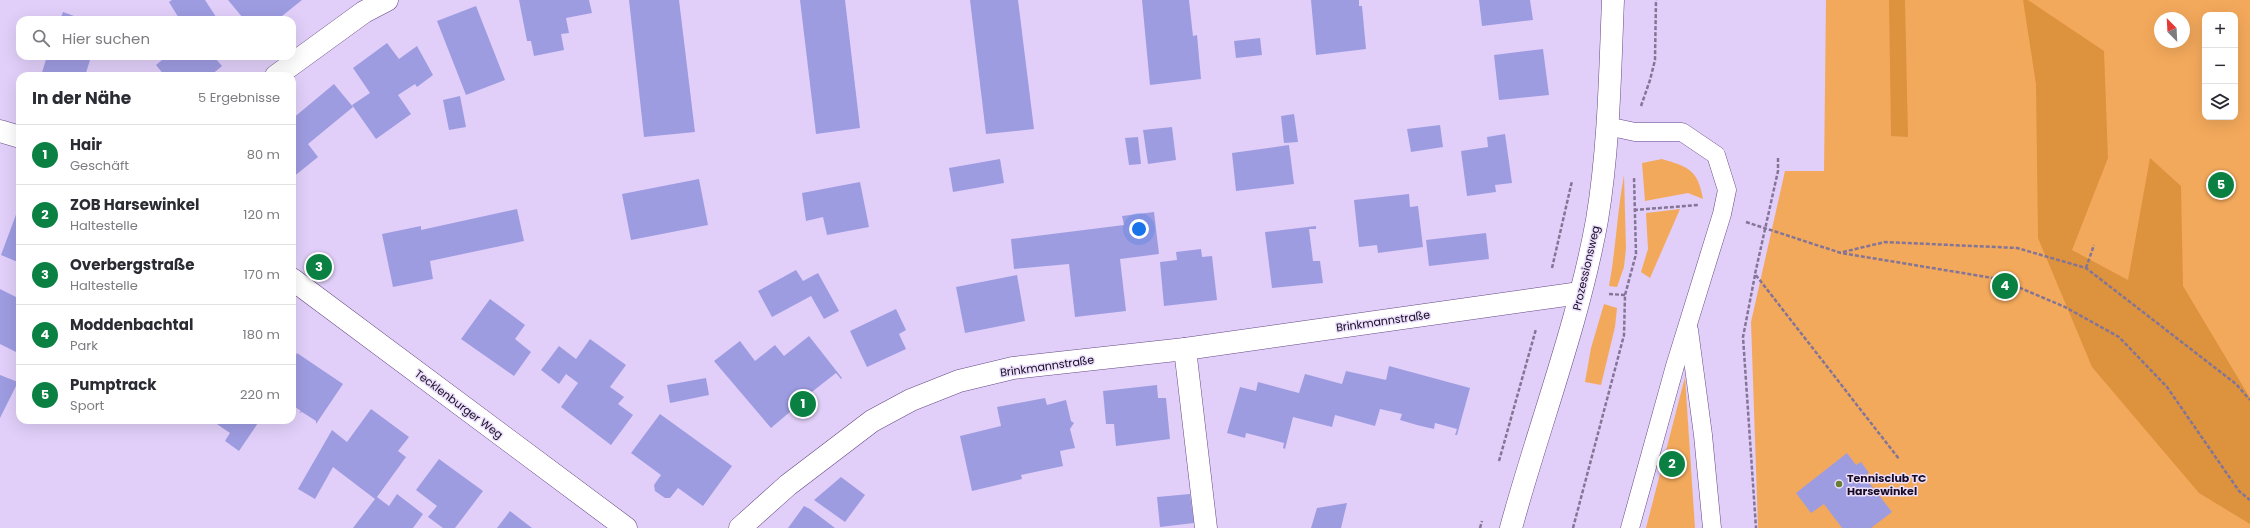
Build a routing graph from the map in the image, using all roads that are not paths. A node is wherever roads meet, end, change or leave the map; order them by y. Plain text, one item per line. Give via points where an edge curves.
1 (387, 0) edge
2 (1613, 0) edge
3 (282, 72) edge
4 (1607, 126) junction
5 (0, 131) edge
6 (16, 136) edge
7 (296, 282) edge
8 (1580, 293) junction
9 (1688, 325) junction
10 (1185, 349) junction
11 (626, 528) edge
12 (740, 528) edge
13 (1206, 528) edge
14 (1511, 528) edge
15 (1630, 528) edge
16 (1712, 528) edge

1 - 3 street via 364,12
2 - 4 street, Prozessionsweg
4 - 8 street, Prozessionsweg via 1597,219
4 - 9 lane via 1635,132 1682,132 1716,155 1727,190
5 - 6 street
7 - 11 street, Tecklenburger Weg
8 - 10 street, Brinkmannstraße
8 - 14 street, Prozessionsweg via 1566,352 1527,468
9 - 15 lane
9 - 16 lane
10 - 12 street, Brinkmannstraße via 1013,368 959,381 910,400 872,421 788,485
10 - 13 street

